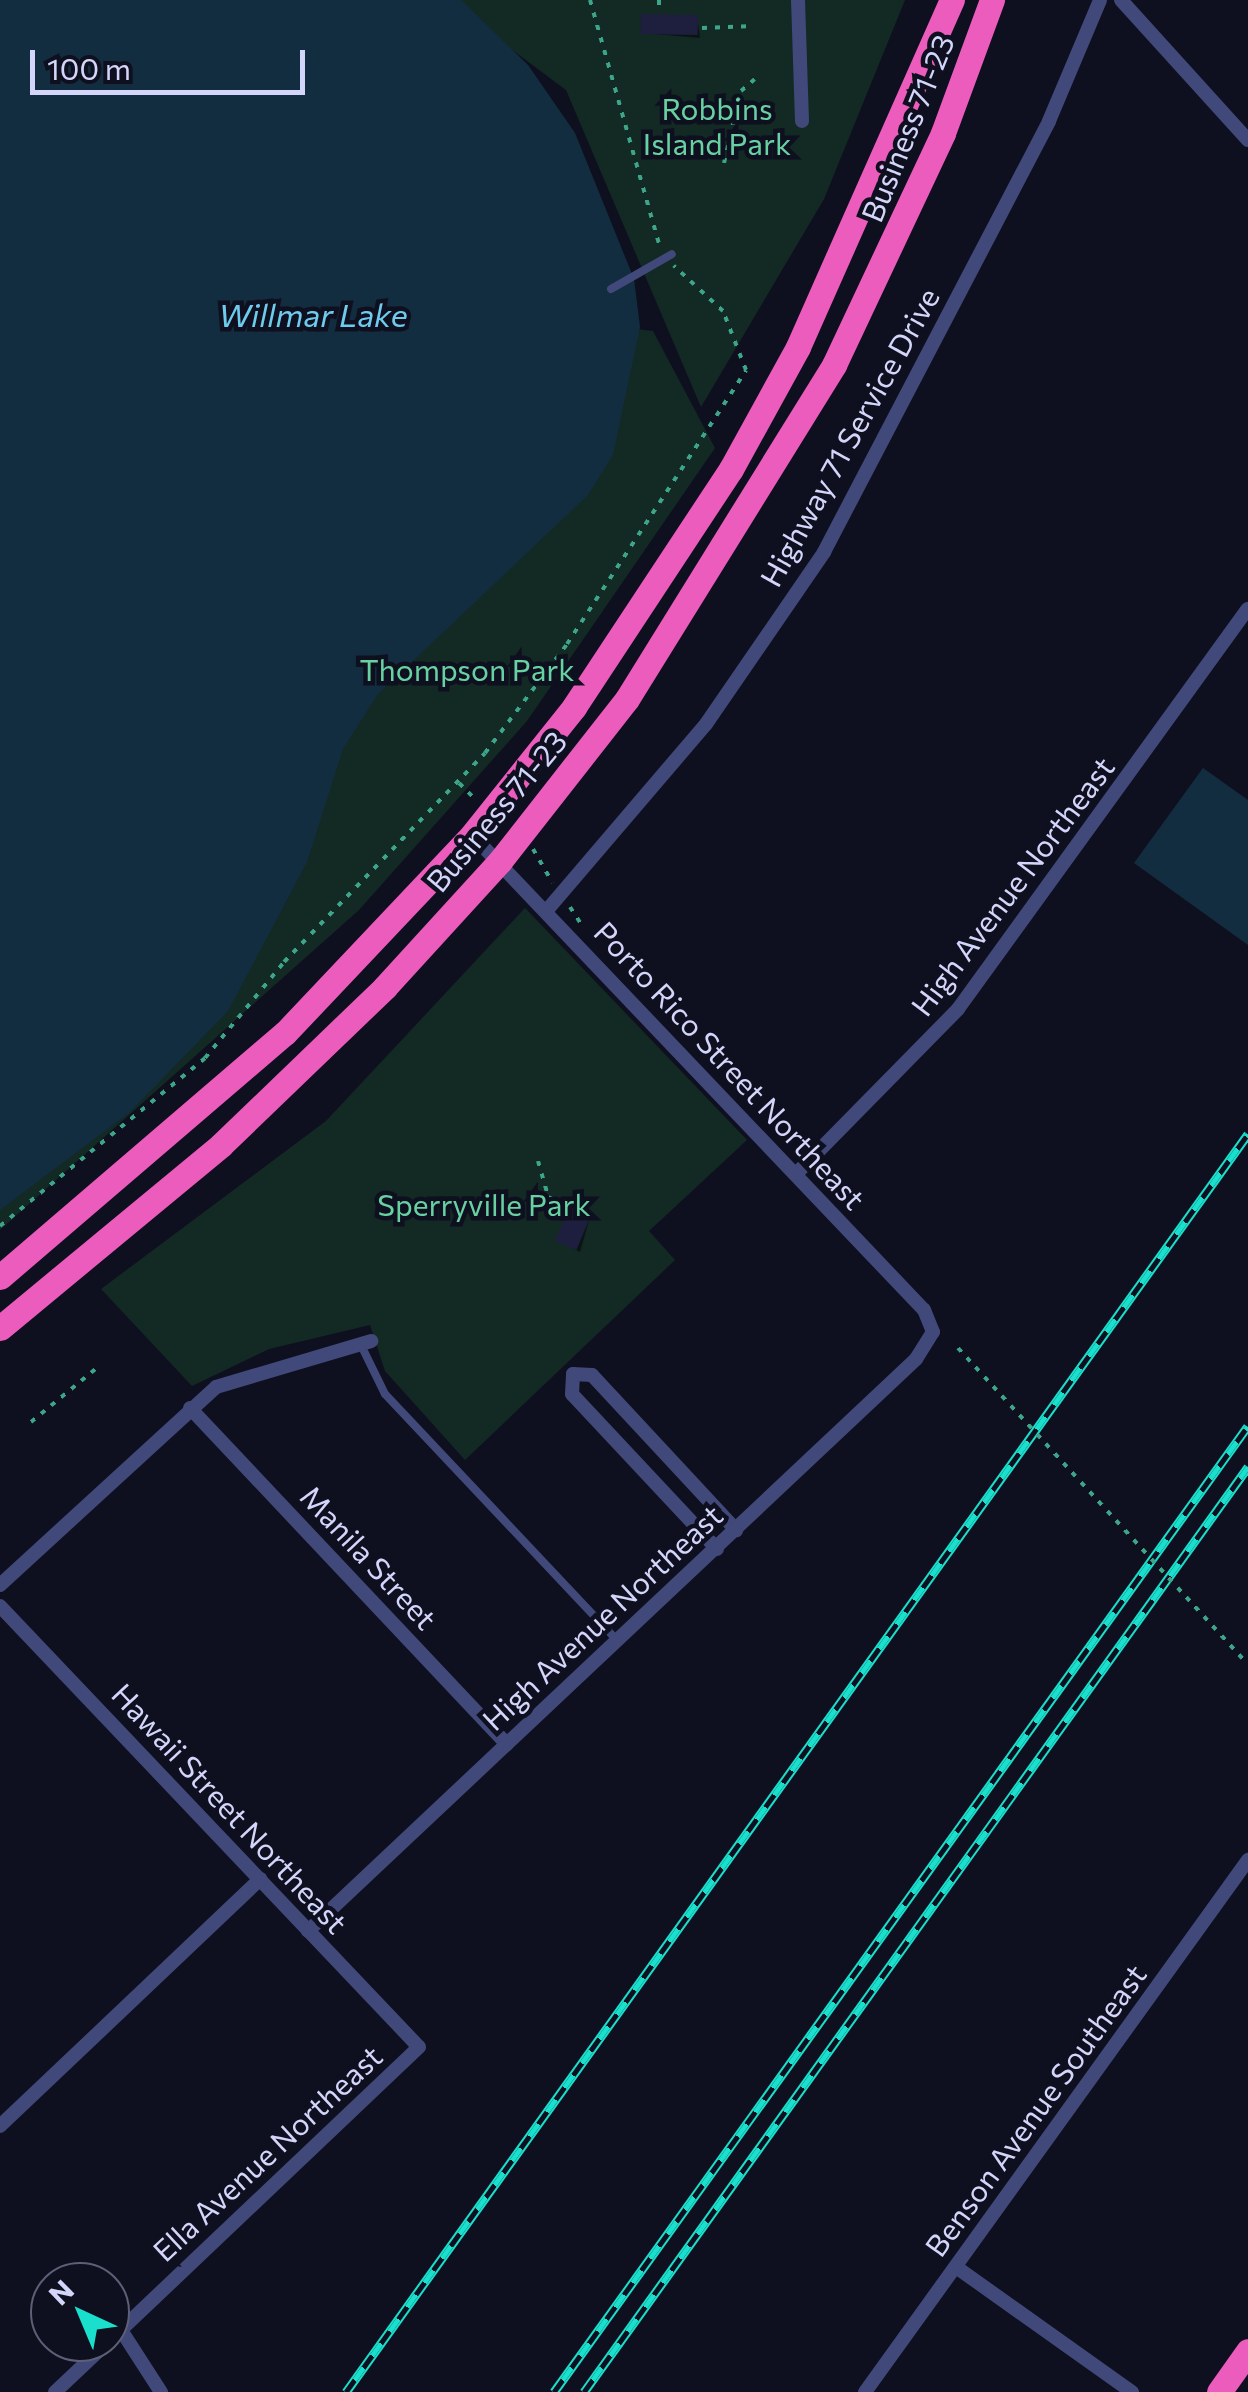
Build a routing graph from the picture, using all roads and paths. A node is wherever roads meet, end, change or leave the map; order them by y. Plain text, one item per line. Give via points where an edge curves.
1 (590, 0) edge
2 (659, 0) edge
3 (798, 0) edge
4 (952, 0) edge
5 (992, 0) edge
6 (1100, 0) edge
7 (1121, 0) edge
8 (659, 9) dead end
9 (754, 26) dead end
10 (702, 28) dead end
11 (755, 79) dead end
12 (802, 120) dead end
13 (1248, 140) edge
14 (724, 164) dead end
15 (669, 256) junction
16 (612, 289) dead end
17 (1248, 610) edge
18 (472, 835) junction
19 (500, 862) junction
20 (548, 909) junction
21 (538, 1161) dead end
22 (796, 1174) junction
23 (570, 1206) dead end
24 (0, 1226) edge
25 (0, 1277) edge
26 (0, 1328) edge
27 (932, 1341) joint
28 (365, 1342) joint
29 (958, 1348) dead end
30 (98, 1367) dead end
31 (190, 1408) junction
32 (30, 1422) dead end
33 (736, 1530) junction
34 (717, 1549) junction
35 (0, 1584) edge
36 (0, 1606) edge
37 (619, 1641) junction
38 (1248, 1664) edge
39 (507, 1744) junction
40 (1248, 1860) edge
41 (260, 1879) junction
42 (308, 1931) junction
43 (419, 2047) joint
44 (0, 2126) edge
45 (956, 2267) junction
46 (130, 2321) edge
47 (1248, 2351) edge
48 (130, 2356) edge
49 (86, 2362) edge
50 (54, 2392) edge
51 (161, 2392) edge
52 (865, 2392) edge
53 (1132, 2392) edge
54 (1219, 2392) edge

1 - 15 path
2 - 8 path
3 - 12 street
4 - 18 highway, Business 71-23 via 855,234 731,469 617,648
5 - 19 highway, Business 71-23 via 891,252 765,490 627,698
6 - 20 street, Highway 71 Service Drive via 1049,121 824,552 706,724
7 - 13 street
9 - 10 path
11 - 14 path via 741,92
15 - 16 lane
15 - 24 path via 723,311 746,370 628,555 485,752 284,962 205,1058
17 - 22 street, High Avenue Northeast via 958,1010
18 - 19 street, Porto Rico Street Northeast
18 - 25 highway, Business 71-23 via 286,1033
19 - 20 street, Porto Rico Street Northeast
19 - 26 highway, Business 71-23 via 234,1133
20 - 22 street, Porto Rico Street Northeast
21 - 23 path via 548,1197
22 - 27 street, Porto Rico Street Northeast via 924,1310
27 - 33 street, High Avenue Northeast
28 - 31 street via 246,1372
28 - 37 lane via 385,1394
29 - 38 path, bridge
30 - 32 path
31 - 35 street
31 - 39 street, Manila Street
33 - 34 street, High Avenue Northeast
33 - 34 street via 592,1375 573,1374 572,1394
34 - 37 street, High Avenue Northeast
36 - 41 street, Hawaii Street Northeast
37 - 39 street, High Avenue Northeast
39 - 42 street, High Avenue Northeast
40 - 45 street, Benson Avenue Southeast
41 - 42 street, Hawaii Street Northeast
41 - 44 street
42 - 43 street, Hawaii Street Northeast
43 - 46 street, Ella Avenue Northeast
45 - 52 street, Benson Avenue Southeast
45 - 53 street
47 - 54 highway
48 - 51 street
49 - 50 street, Ella Avenue Northeast

